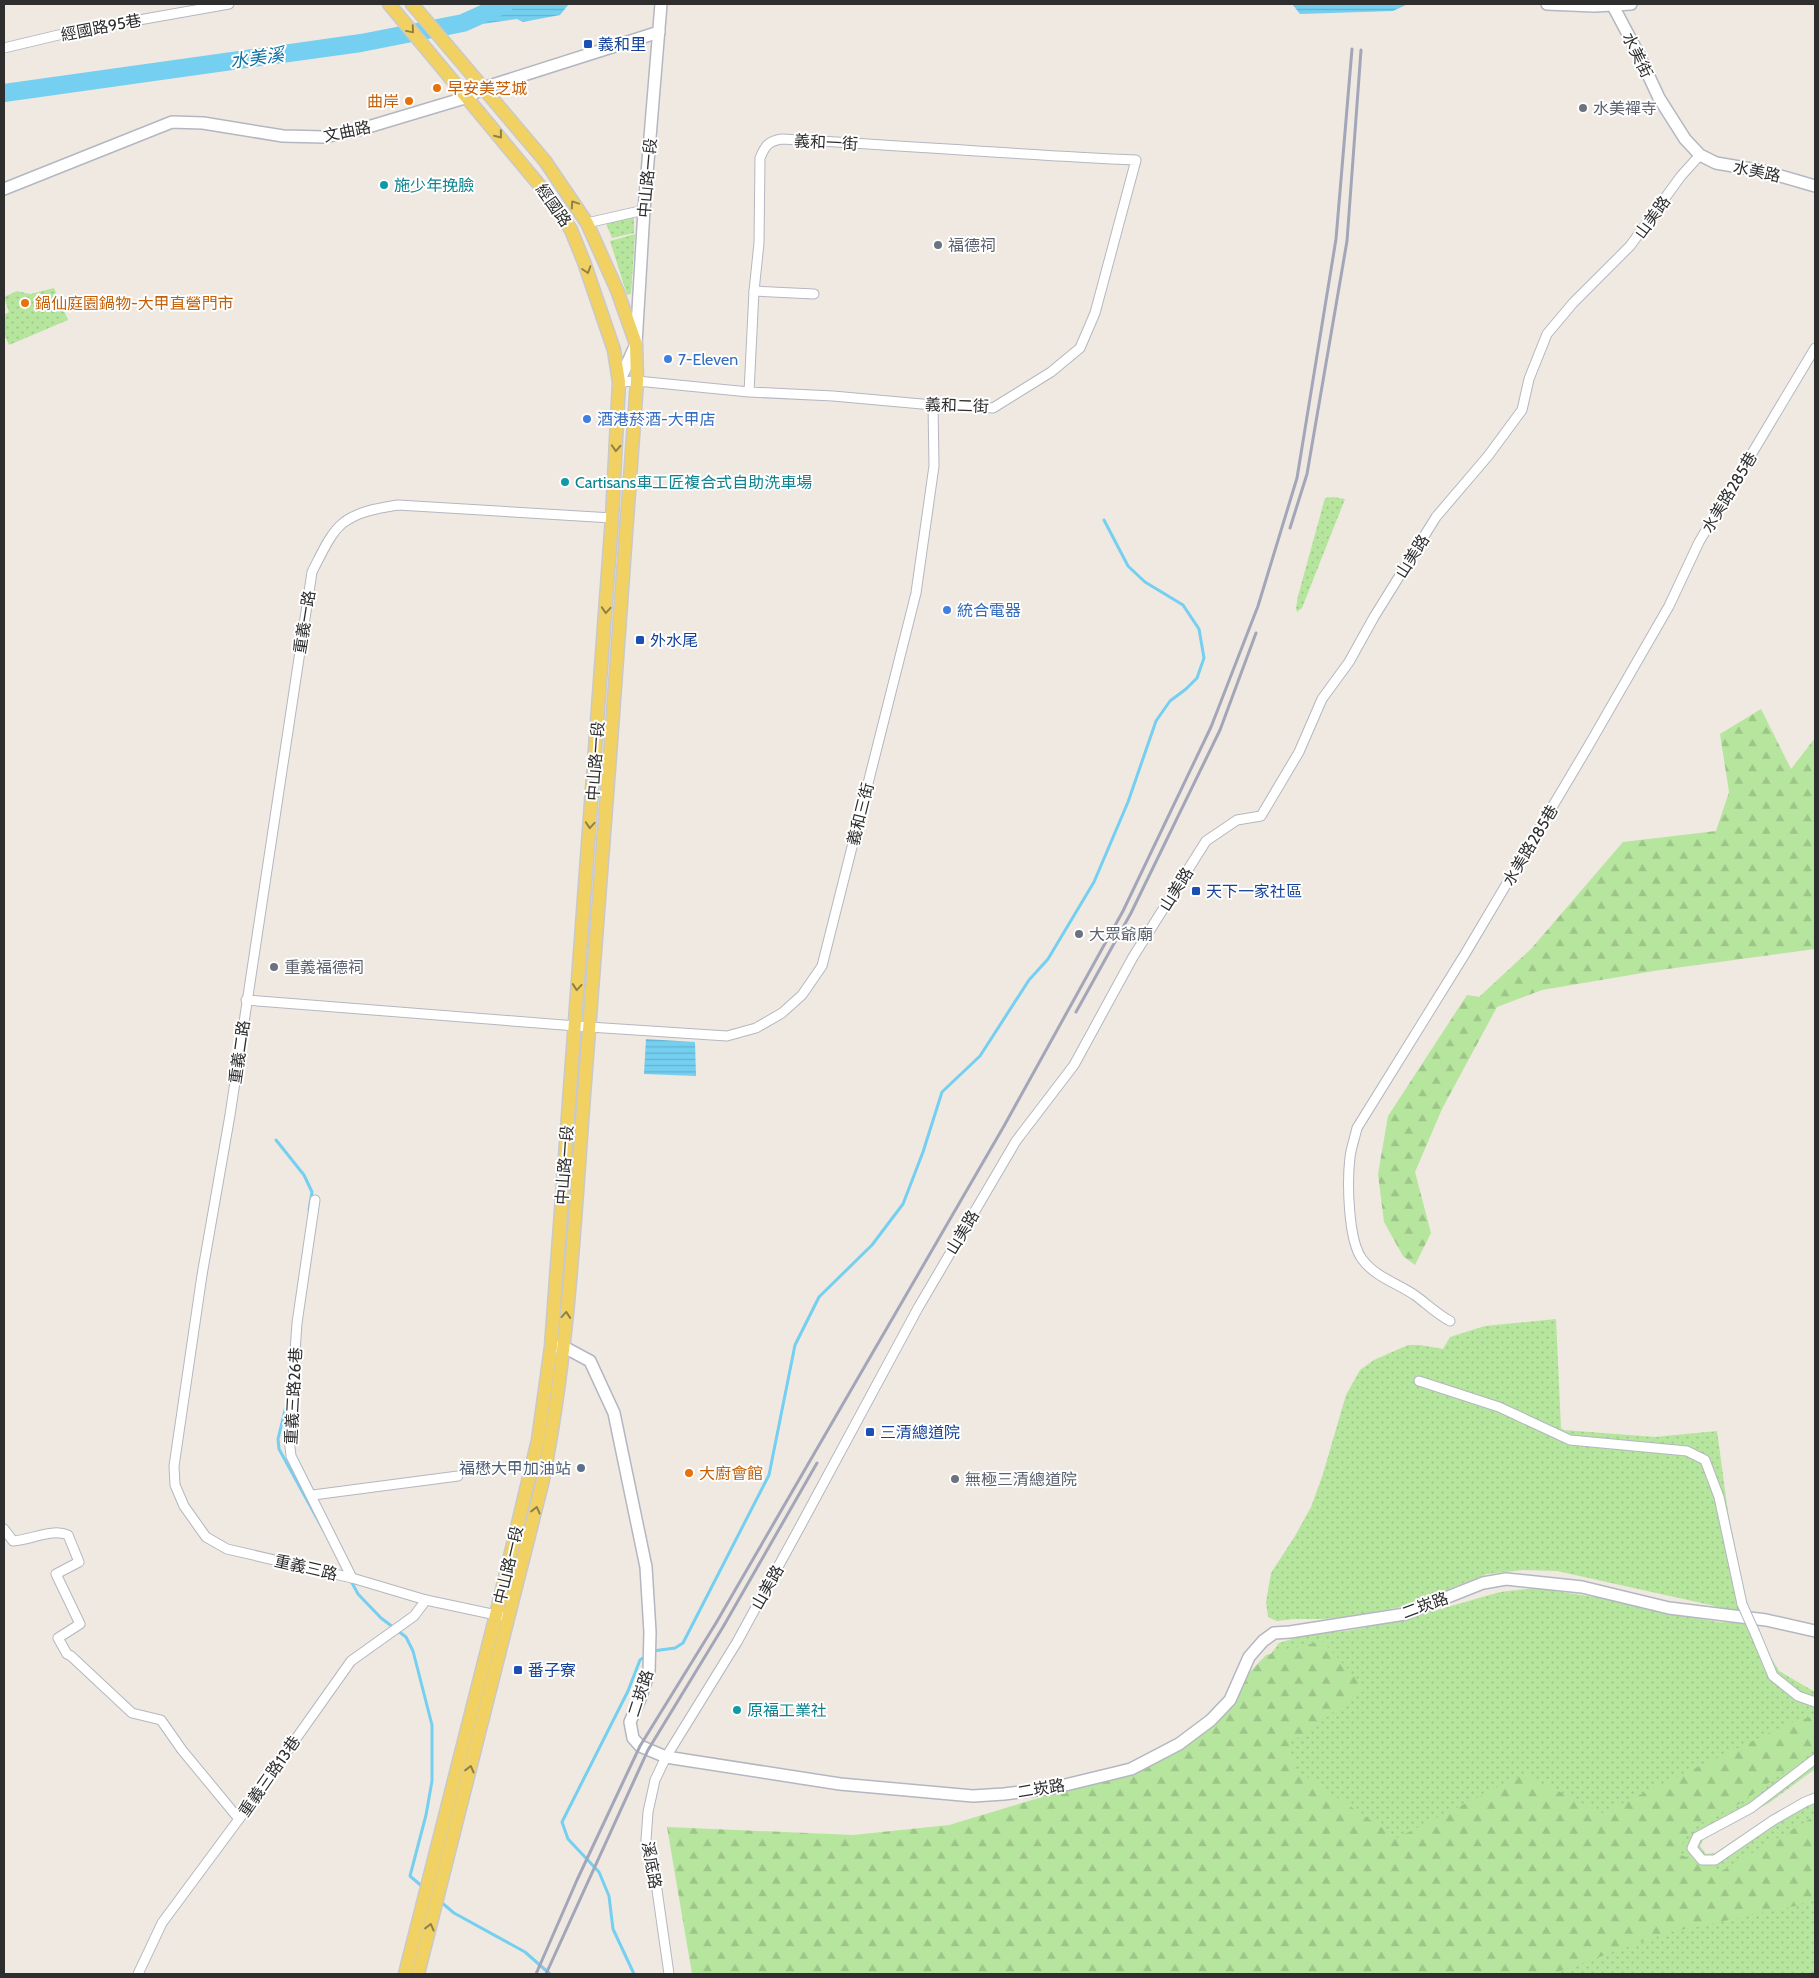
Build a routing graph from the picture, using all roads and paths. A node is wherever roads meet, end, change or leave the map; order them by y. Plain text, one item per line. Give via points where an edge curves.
1 (229, 4) edge
2 (389, 4) edge
3 (412, 4) edge
4 (1547, 4) edge
5 (1632, 4) edge
6 (1612, 5) edge
7 (661, 9) edge
8 (659, 32) junction
9 (4, 48) edge
10 (483, 88) junction
11 (468, 98) junction
12 (1700, 155) junction
13 (1136, 160) joint
14 (1815, 186) edge
15 (4, 189) edge
16 (644, 210) junction
17 (587, 223) junction
18 (754, 291) junction
19 (814, 294) dead end
20 (636, 344) junction
21 (1815, 348) edge
22 (637, 381) junction
23 (619, 382) junction
24 (749, 392) junction
25 (933, 405) junction
26 (612, 518) junction
27 (246, 1000) junction
28 (574, 1026) junction
29 (589, 1027) junction
30 (315, 1200) dead end
31 (1450, 1321) dead end
32 (557, 1347) junction
33 (1419, 1381) dead end
34 (177, 1442) joint
35 (458, 1476) dead end
36 (313, 1496) junction
37 (4, 1529) edge
38 (352, 1578) junction
39 (426, 1600) junction
40 (502, 1616) junction
41 (1815, 1631) edge
42 (1815, 1702) edge
43 (666, 1758) junction
44 (1815, 1759) edge
45 (1815, 1798) edge
46 (239, 1819) junction
47 (138, 1974) edge
48 (405, 1974) edge
49 (418, 1974) edge
50 (669, 1974) edge

1 - 9 street, 經國路95巷 via 71,32
2 -> 11 main road, 經國路
3 - 10 main road, 經國路
4 - 6 street
5 - 6 street
6 - 12 street, 水美街 via 1659,98 1685,139
7 - 8 street, 中山路一段
8 - 10 street, 文曲路
8 - 16 street, 中山路一段
10 - 11 street, 文曲路
17 -> 10 main road, 經國路 via 545,161
11 - 15 street, 文曲路 via 324,137 283,136 203,123 172,122
11 -> 23 main road, 經國路 via 555,204 571,230 614,350
12 - 14 street, 水美路 via 1716,164 1763,171
12 - 43 street, 山美路 via 1630,246 1547,334 1529,379 1522,410 1436,518 1350,662 1322,699 1299,752 1261,816 1237,820 1206,840 1133,956 1074,1065 1016,1141 960,1234 741,1633
13 - 18 street, 義和一街 via 845,142 771,141 764,147 760,158 759,243
13 - 25 street, 義和二街 via 1095,313 1080,348 1050,372 993,408
16 - 17 street
16 - 20 street, 中山路一段
17 - 20 main road, 經國路 via 617,290
18 - 19 street
18 - 24 street, 義和一街
20 - 22 main road, 中山路一段
20 - 23 street, 中山路一段
21 - 31 street, 水美路285巷 via 1699,542 1669,606 1590,745 1357,1128 1350,1157 1350,1211 1352,1233 1361,1258 1373,1271 1415,1295
22 - 23 street, 義和二街
22 - 24 street, 義和二街
22 - 29 main road, 中山路一段
23 -> 26 main road, 中山路一段
24 - 25 street, 義和二街
25 - 29 street, 義和三街 via 934,466 916,593 822,966 802,995 782,1014 756,1028 727,1036
26 - 27 street, 重義一路 via 398,505 368,510 343,523 326,545 312,572
26 -> 28 main road, 中山路一段
27 - 28 street, 重義二路
27 - 34 street, 重義二路
28 - 29 street, 重義二路
28 - 32 main road, 中山路一段
32 -> 29 main road, 中山路一段
30 - 36 street, 重義三路26巷 via 297,1323 289,1438 291,1456
32 - 40 main road, 中山路一段
32 - 43 street, 二崁路 via 590,1361 614,1413 646,1567 648,1604 649,1672 630,1722 633,1738 640,1746
33 - 42 street, bridge via 1499,1407 1570,1440 1687,1452 1706,1460 1719,1497 1742,1604 1773,1676 1798,1696
34 - 38 street, 重義三路 via 175,1486 184,1506 206,1537 227,1549
35 - 36 street
36 - 38 street, 重義三路26巷
37 - 46 street via 13,1541 60,1532 68,1535 79,1562 56,1574 80,1624 58,1638 67,1654 132,1713 161,1720
38 - 39 street, 重義三路
39 - 40 street, 重義三路
39 - 46 street, 重義三路13巷 via 414,1616 351,1661
40 - 48 main road, 中山路一段
49 -> 40 main road, 中山路一段
41 - 43 street, 二崁路 via 1766,1620 1669,1608 1582,1587 1506,1579 1483,1583 1405,1614 1274,1633 1249,1657 1230,1700 1211,1720 1179,1744 1131,1769 1053,1788 973,1796 840,1784
43 - 50 street, 溪底路 via 655,1780 646,1840 654,1869
44 - 45 street via 1751,1808 1697,1837 1692,1848 1702,1860 1715,1860 1772,1821
46 - 47 street, 重義三路13巷 via 162,1923

